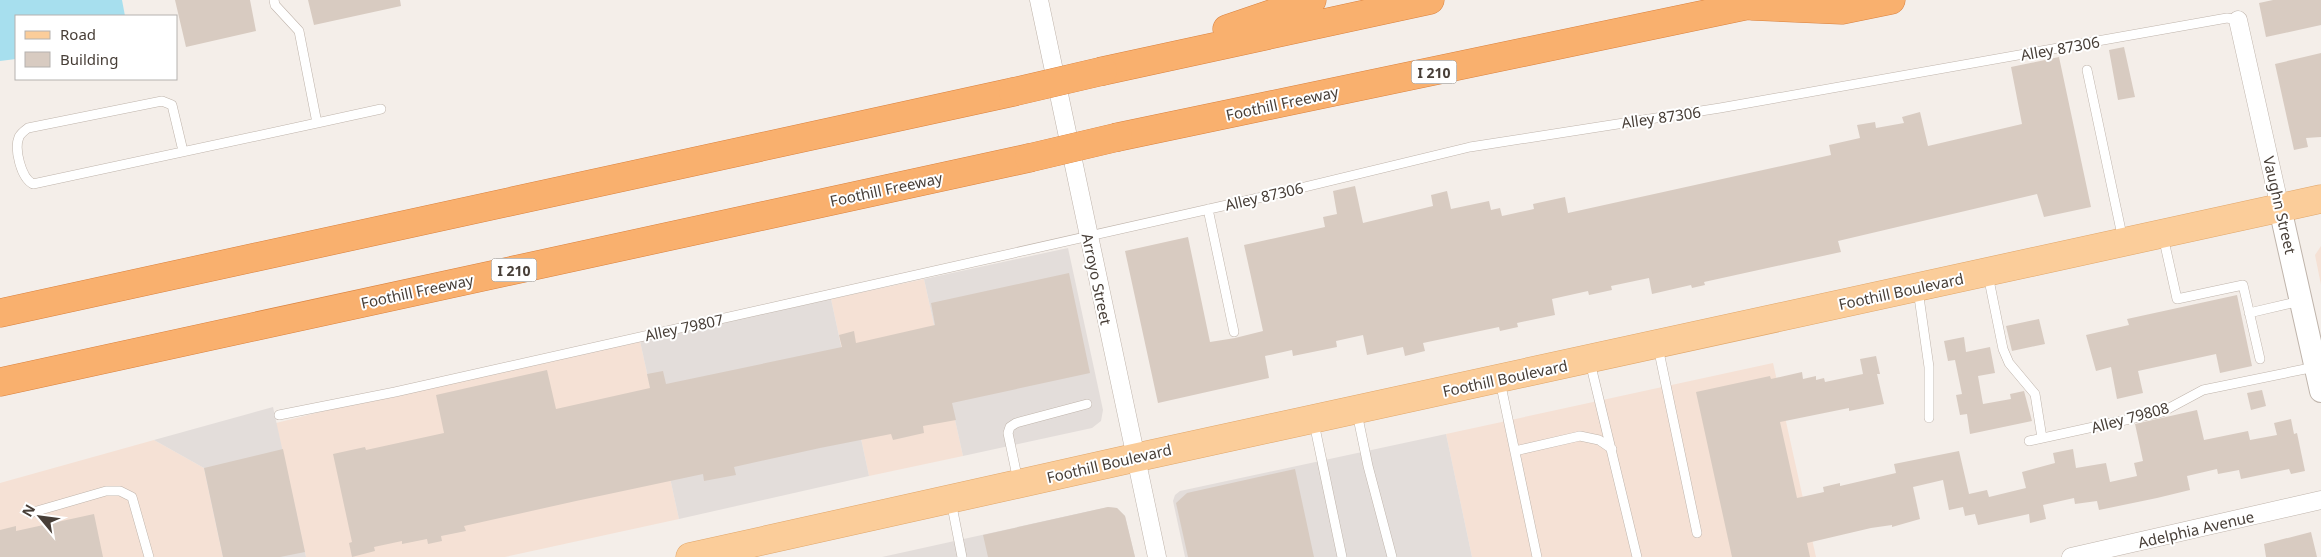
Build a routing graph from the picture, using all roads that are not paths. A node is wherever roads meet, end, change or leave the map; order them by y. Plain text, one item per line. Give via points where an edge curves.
1 (274, 0) edge
2 (1039, 0) edge
3 (1312, 0) edge
4 (1430, 0) edge
5 (1891, 0) edge
6 (1762, 3) edge
7 (2238, 20) joint
8 (2087, 70) dead end
9 (1103, 71) junction
10 (381, 109) dead end
11 (317, 122) junction
12 (183, 151) junction
13 (2321, 199) edge
14 (2280, 208) junction
15 (1208, 209) junction
16 (2162, 234) junction
17 (1088, 235) junction
18 (2123, 242) junction
19 (1988, 272) junction
20 (1917, 288) junction
21 (2301, 301) junction
22 (0, 313) edge
23 (2249, 314) junction
24 (1234, 332) dead end
25 (1657, 344) junction
26 (1590, 359) junction
27 (2260, 359) dead end
28 (2316, 367) junction
29 (1499, 379) junction
30 (0, 382) edge
31 (2321, 391) edge
32 (1087, 404) dead end
33 (1356, 410) junction
34 (279, 415) dead end
35 (1929, 418) dead end
36 (1313, 419) junction
37 (2042, 438) junction
38 (2029, 441) dead end
39 (1612, 449) junction
40 (1515, 451) junction
41 (1134, 458) junction
42 (1019, 483) junction
43 (950, 498) junction
44 (2321, 500) edge
45 (30, 513) dead end
46 (1697, 533) dead end
47 (737, 552) edge
48 (149, 557) edge
49 (690, 557) edge
50 (962, 557) edge
51 (1157, 557) edge
52 (1342, 557) edge
53 (1392, 557) edge
54 (1538, 557) edge
55 (1638, 557) edge
56 (2071, 557) edge

1 - 11 lane via 299,31
2 - 17 street, Arroyo Street
3 - 9 highway
4 - 9 highway
5 - 6 highway, Foothill Freeway via 1842,10
6 - 30 highway, Foothill Freeway / I 210, bridge via 1118,137
7 - 14 street, Vaughn Street
7 - 15 lane, Alley 87306 via 2227,18 1720,108 1470,147
8 - 18 lane
9 - 22 highway, bridge
10 - 11 lane
11 - 12 lane
12 - 12 lane via 33,184 22,174 18,143 20,134 28,128 162,101 172,105
13 - 14 main road, Foothill Boulevard
14 - 16 main road, Foothill Boulevard
14 - 21 street, Vaughn Street
15 - 17 lane, Alley 87306
15 - 24 lane
16 - 18 main road, Foothill Boulevard
16 - 23 lane via 2177,299 2243,286
17 - 34 lane, Alley 79807 via 404,390
17 - 41 street, Arroyo Street
18 - 19 main road, Foothill Boulevard
19 - 20 main road, Foothill Boulevard
19 - 37 lane via 2003,349 2009,363 2035,394
20 - 25 main road, Foothill Boulevard
20 - 35 lane via 1929,367
21 - 23 lane
21 - 28 street, Vaughn Street
23 - 27 lane
25 - 26 main road, Foothill Boulevard
25 - 46 lane
26 - 29 main road, Foothill Boulevard
26 - 39 lane
28 - 31 street, Vaughn Street
28 - 37 lane, Alley 79808 via 2203,390 2162,412
29 - 33 main road, Foothill Boulevard
29 - 40 lane
32 - 42 lane via 1010,427 1008,433
33 - 36 main road, Foothill Boulevard
33 - 53 lane
36 - 41 main road, Foothill Boulevard
36 - 52 lane
37 - 38 lane, Alley 79808
39 - 40 lane via 1599,440 1580,436
39 - 55 lane
40 - 54 lane
41 - 42 main road, Foothill Boulevard
41 - 51 street, Arroyo Street
42 - 43 main road, Foothill Boulevard
43 - 47 main road, Foothill Boulevard
43 - 50 lane
44 - 56 street, Adelphia Avenue
45 - 48 lane via 106,491 120,492 132,497
47 - 49 main road, Foothill Boulevard

